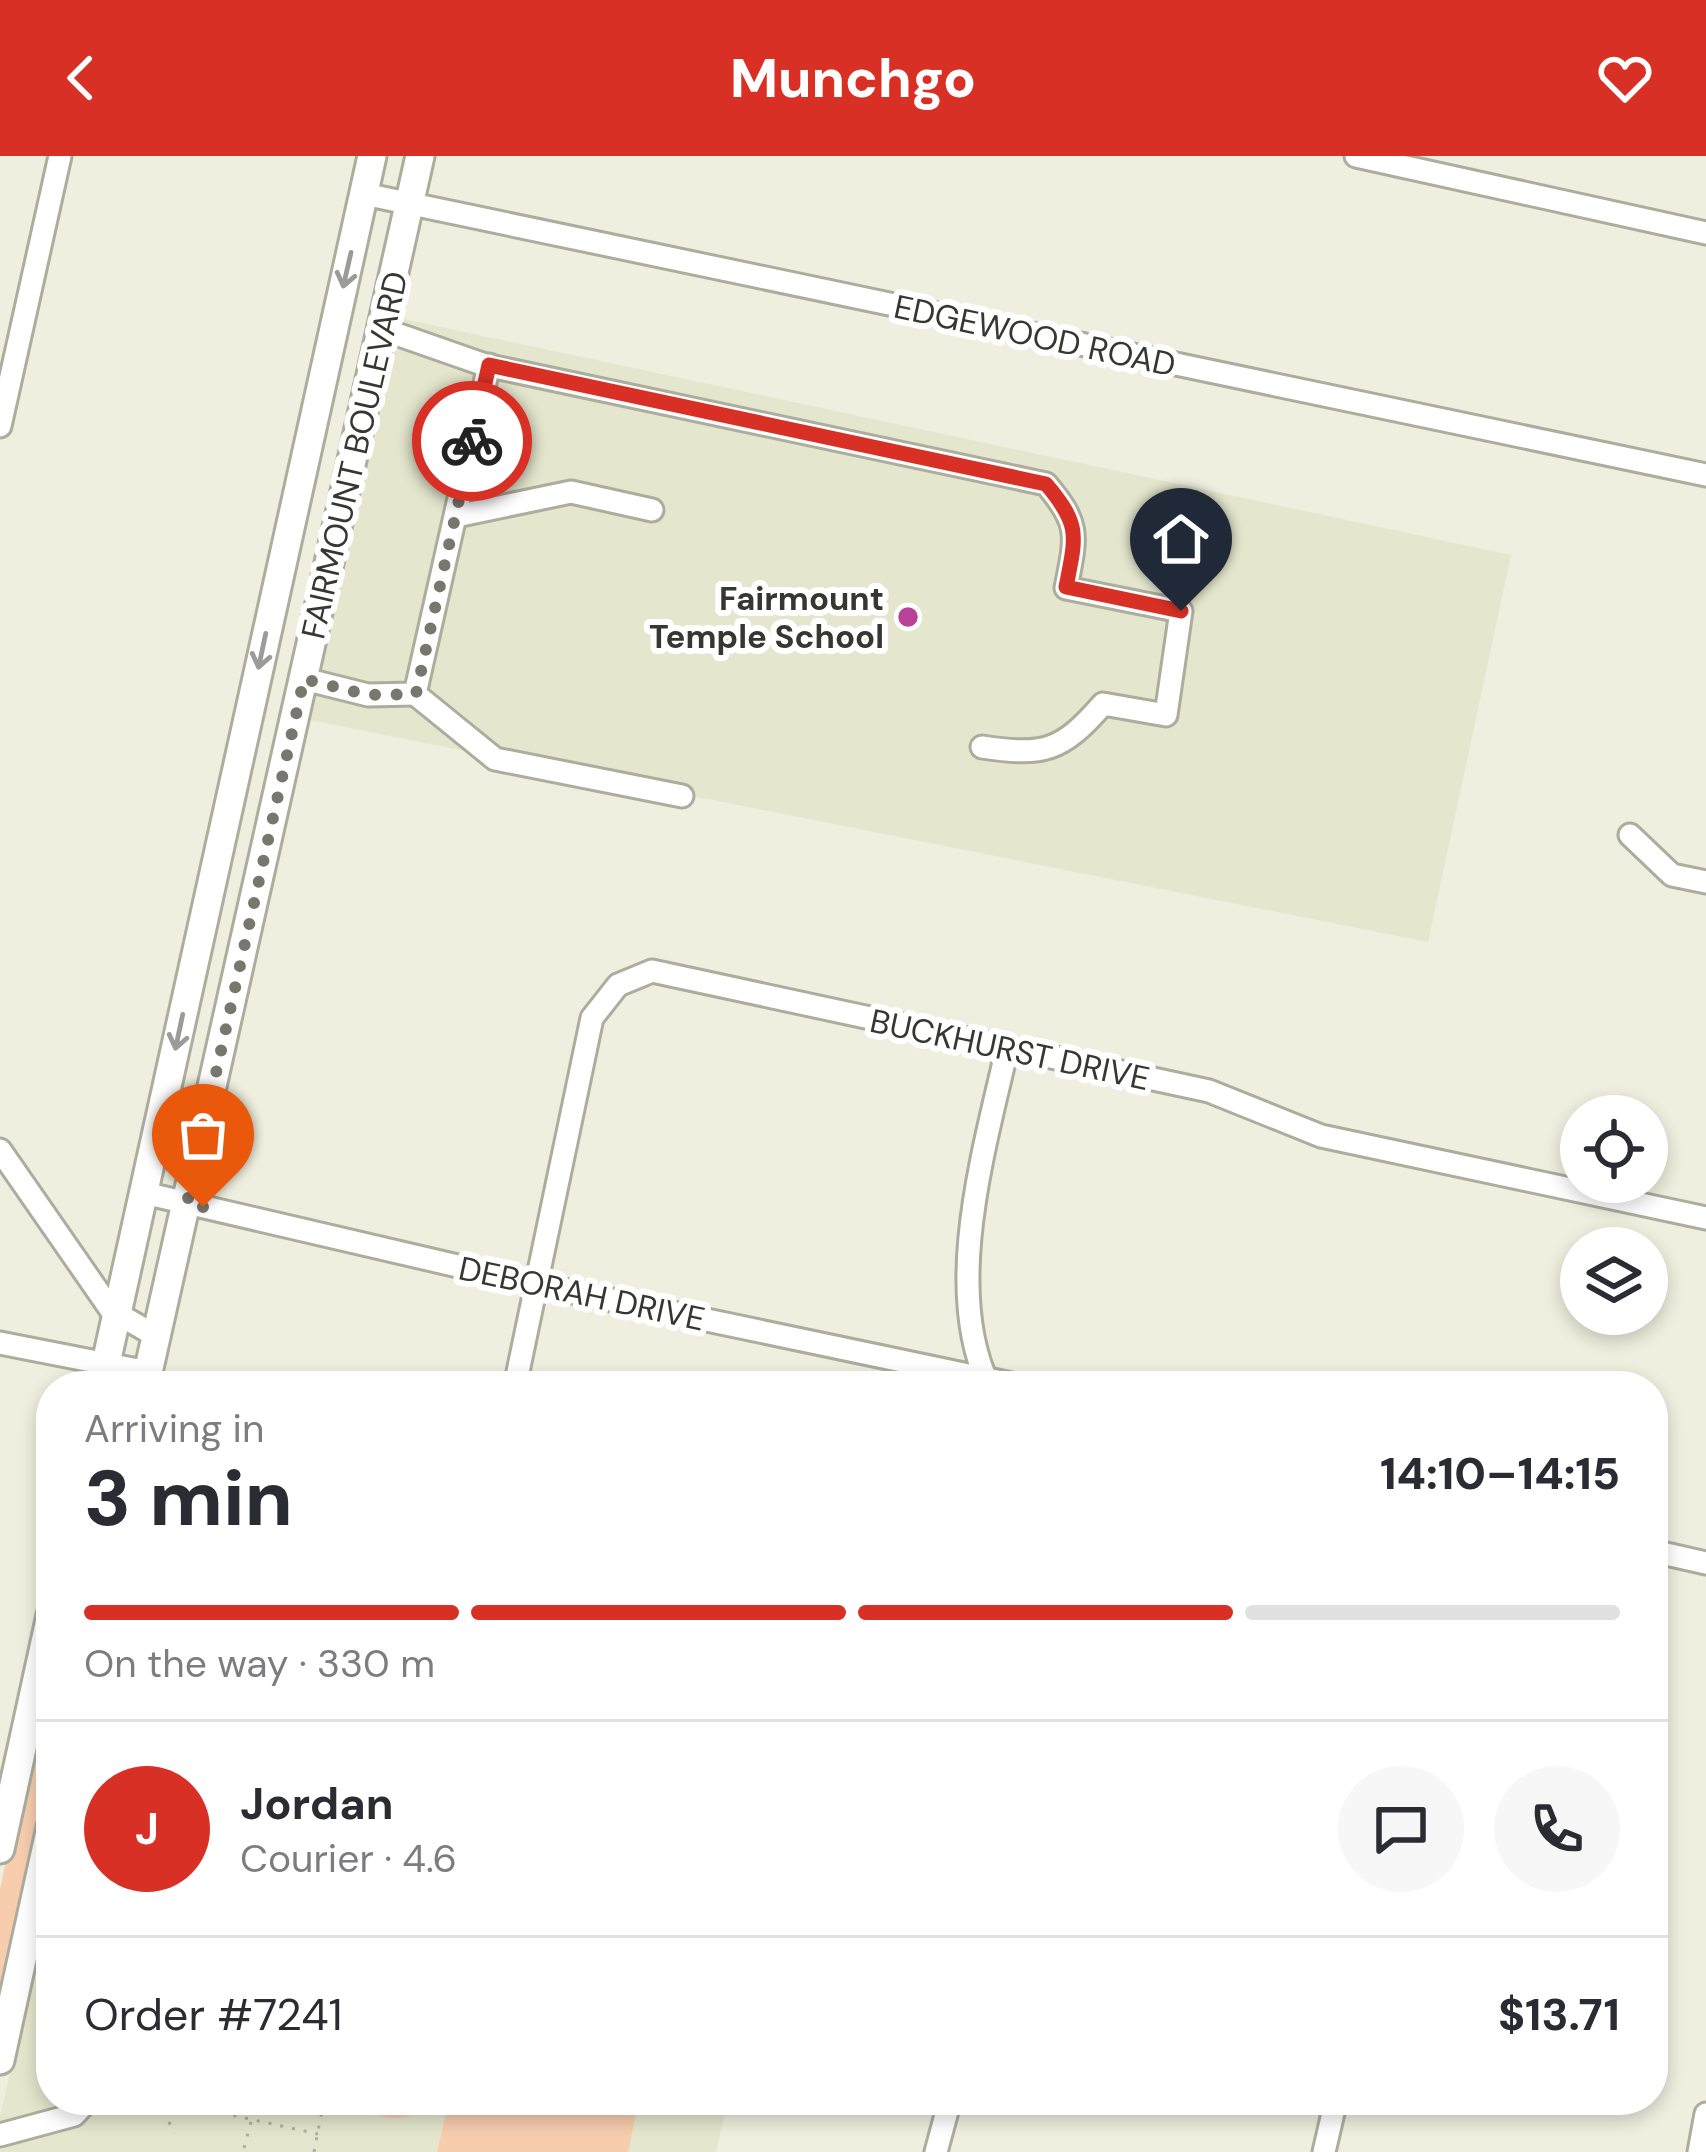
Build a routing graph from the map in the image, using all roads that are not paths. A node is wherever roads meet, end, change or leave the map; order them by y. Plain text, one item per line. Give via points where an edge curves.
1 (60, 156) edge
2 (372, 156) edge
3 (420, 156) edge
4 (1356, 156) edge
5 (364, 194) junction
6 (410, 204) junction
7 (1706, 233) edge
8 (382, 328) junction
9 (489, 365) junction
10 (0, 426) edge
11 (1706, 476) edge
12 (652, 509) dead end
13 (456, 516) junction
14 (304, 679) junction
15 (416, 694) junction
16 (982, 747) dead end
17 (682, 796) dead end
18 (1630, 835) dead end
19 (1706, 883) edge
20 (1007, 1048) junction
21 (0, 1150) edge
22 (144, 1192) junction
23 (187, 1203) junction
24 (1706, 1218) edge
25 (535, 1284) junction
26 (117, 1316) junction
27 (156, 1336) junction
28 (0, 1342) edge
29 (91, 1371) edge
30 (105, 1371) edge
31 (149, 1371) edge
32 (518, 1371) edge
33 (936, 1371) edge
34 (985, 1371) edge
35 (1668, 1554) edge
36 (1706, 1563) edge
37 (36, 1684) edge
38 (0, 1849) edge
39 (36, 1933) edge
40 (0, 2060) edge
41 (1706, 2114) edge
42 (74, 2115) edge
43 (946, 2115) edge
44 (1333, 2115) edge
45 (0, 2134) edge
46 (936, 2152) edge
47 (1324, 2152) edge
48 (1700, 2152) edge

1 - 10 street
2 - 5 main road, FAIRMOUNT BOULEVARD
3 - 6 main road, FAIRMOUNT BOULEVARD
4 - 7 street
5 - 6 street, EDGEWOOD ROAD
5 -> 22 main road, FAIRMOUNT BOULEVARD
6 - 8 main road, FAIRMOUNT BOULEVARD
6 - 11 street, EDGEWOOD ROAD
8 - 9 street
8 - 14 main road, FAIRMOUNT BOULEVARD
9 - 13 street
9 - 16 street via 1046,484 1070,513 1076,537 1066,587 1181,611 1166,715 1103,704 1064,744 1028,754
12 - 13 street via 571,492
13 - 15 street
14 - 15 street via 368,695
14 - 23 main road, FAIRMOUNT BOULEVARD
15 - 17 street via 495,759
18 - 19 street via 1672,875
20 - 24 street, BUCKHURST DRIVE via 1209,1091 1321,1136
20 - 25 street, BUCKHURST DRIVE via 652,970 618,985 592,1018
20 - 34 street via 969,1217 970,1298
21 - 26 street
22 - 23 street, DEBORAH DRIVE
22 - 26 main road, FAIRMOUNT BOULEVARD
23 - 25 street, DEBORAH DRIVE
23 - 27 main road, FAIRMOUNT BOULEVARD
25 - 32 street, BUCKHURST DRIVE
25 - 33 street, DEBORAH DRIVE
26 - 27 street
26 - 30 main road, FAIRMOUNT BOULEVARD
27 - 31 main road, FAIRMOUNT BOULEVARD
28 - 29 street
35 - 36 street
37 - 38 main road
39 - 40 main road
41 - 48 street
42 - 45 street
43 - 46 street
44 - 47 street

